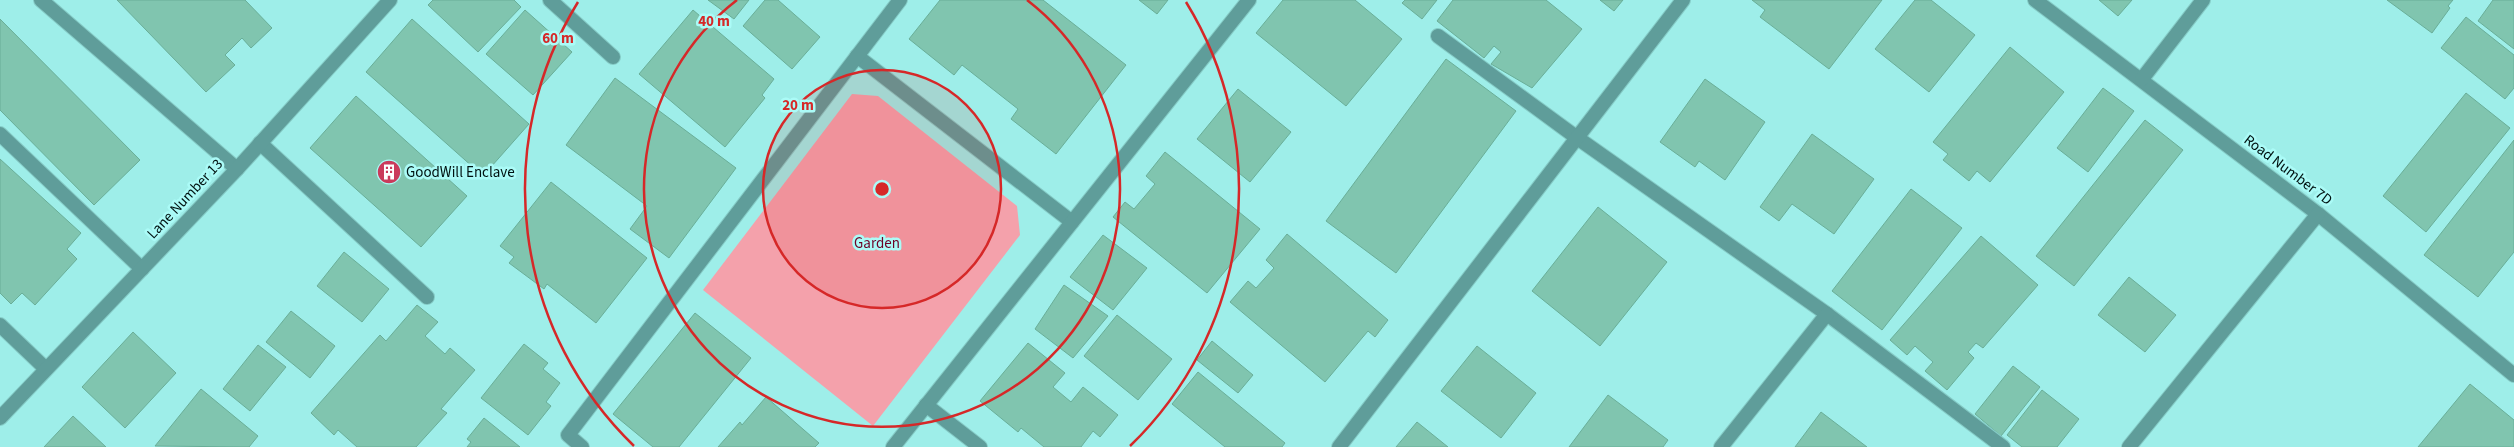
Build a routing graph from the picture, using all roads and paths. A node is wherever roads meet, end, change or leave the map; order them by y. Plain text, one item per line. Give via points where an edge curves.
1 (41, 0) edge
2 (390, 0) edge
3 (550, 0) edge
4 (900, 0) edge
5 (1249, 0) edge
6 (1683, 0) edge
7 (2035, 0) edge
8 (2203, 0) edge
9 (1438, 36) dead end
10 (858, 56) junction
11 (613, 57) dead end
12 (2142, 79) junction
13 (0, 134) edge
14 (1576, 137) junction
15 (260, 143) junction
16 (237, 169) junction
17 (2318, 214) junction
18 (1072, 222) junction
19 (142, 269) junction
20 (427, 297) dead end
21 (1827, 314) junction
22 (0, 325) edge
23 (46, 369) junction
24 (2514, 375) edge
25 (926, 405) junction
26 (0, 418) edge
27 (582, 447) edge
28 (893, 447) edge
29 (980, 447) edge
30 (1339, 447) edge
31 (1721, 447) edge
32 (2003, 447) edge
33 (2129, 447) edge

1 - 16 street
2 - 15 street, Lane Number 13
3 - 11 street
4 - 10 street
5 - 18 street
6 - 14 street
7 - 12 street, Road Number 7D
8 - 12 street
9 - 14 street
10 - 18 street
10 - 27 street via 568,436
12 - 17 street, Road Number 7D
13 - 19 street
14 - 21 street
14 - 30 street
15 - 16 street, Lane Number 13
15 - 20 street
16 - 19 street, Lane Number 13
17 - 24 street, Road Number 7D
17 - 33 street
18 - 25 street
19 - 23 street, Lane Number 13
21 - 31 street
21 - 32 street
22 - 23 street
23 - 26 street, Lane Number 13
25 - 28 street
25 - 29 street

